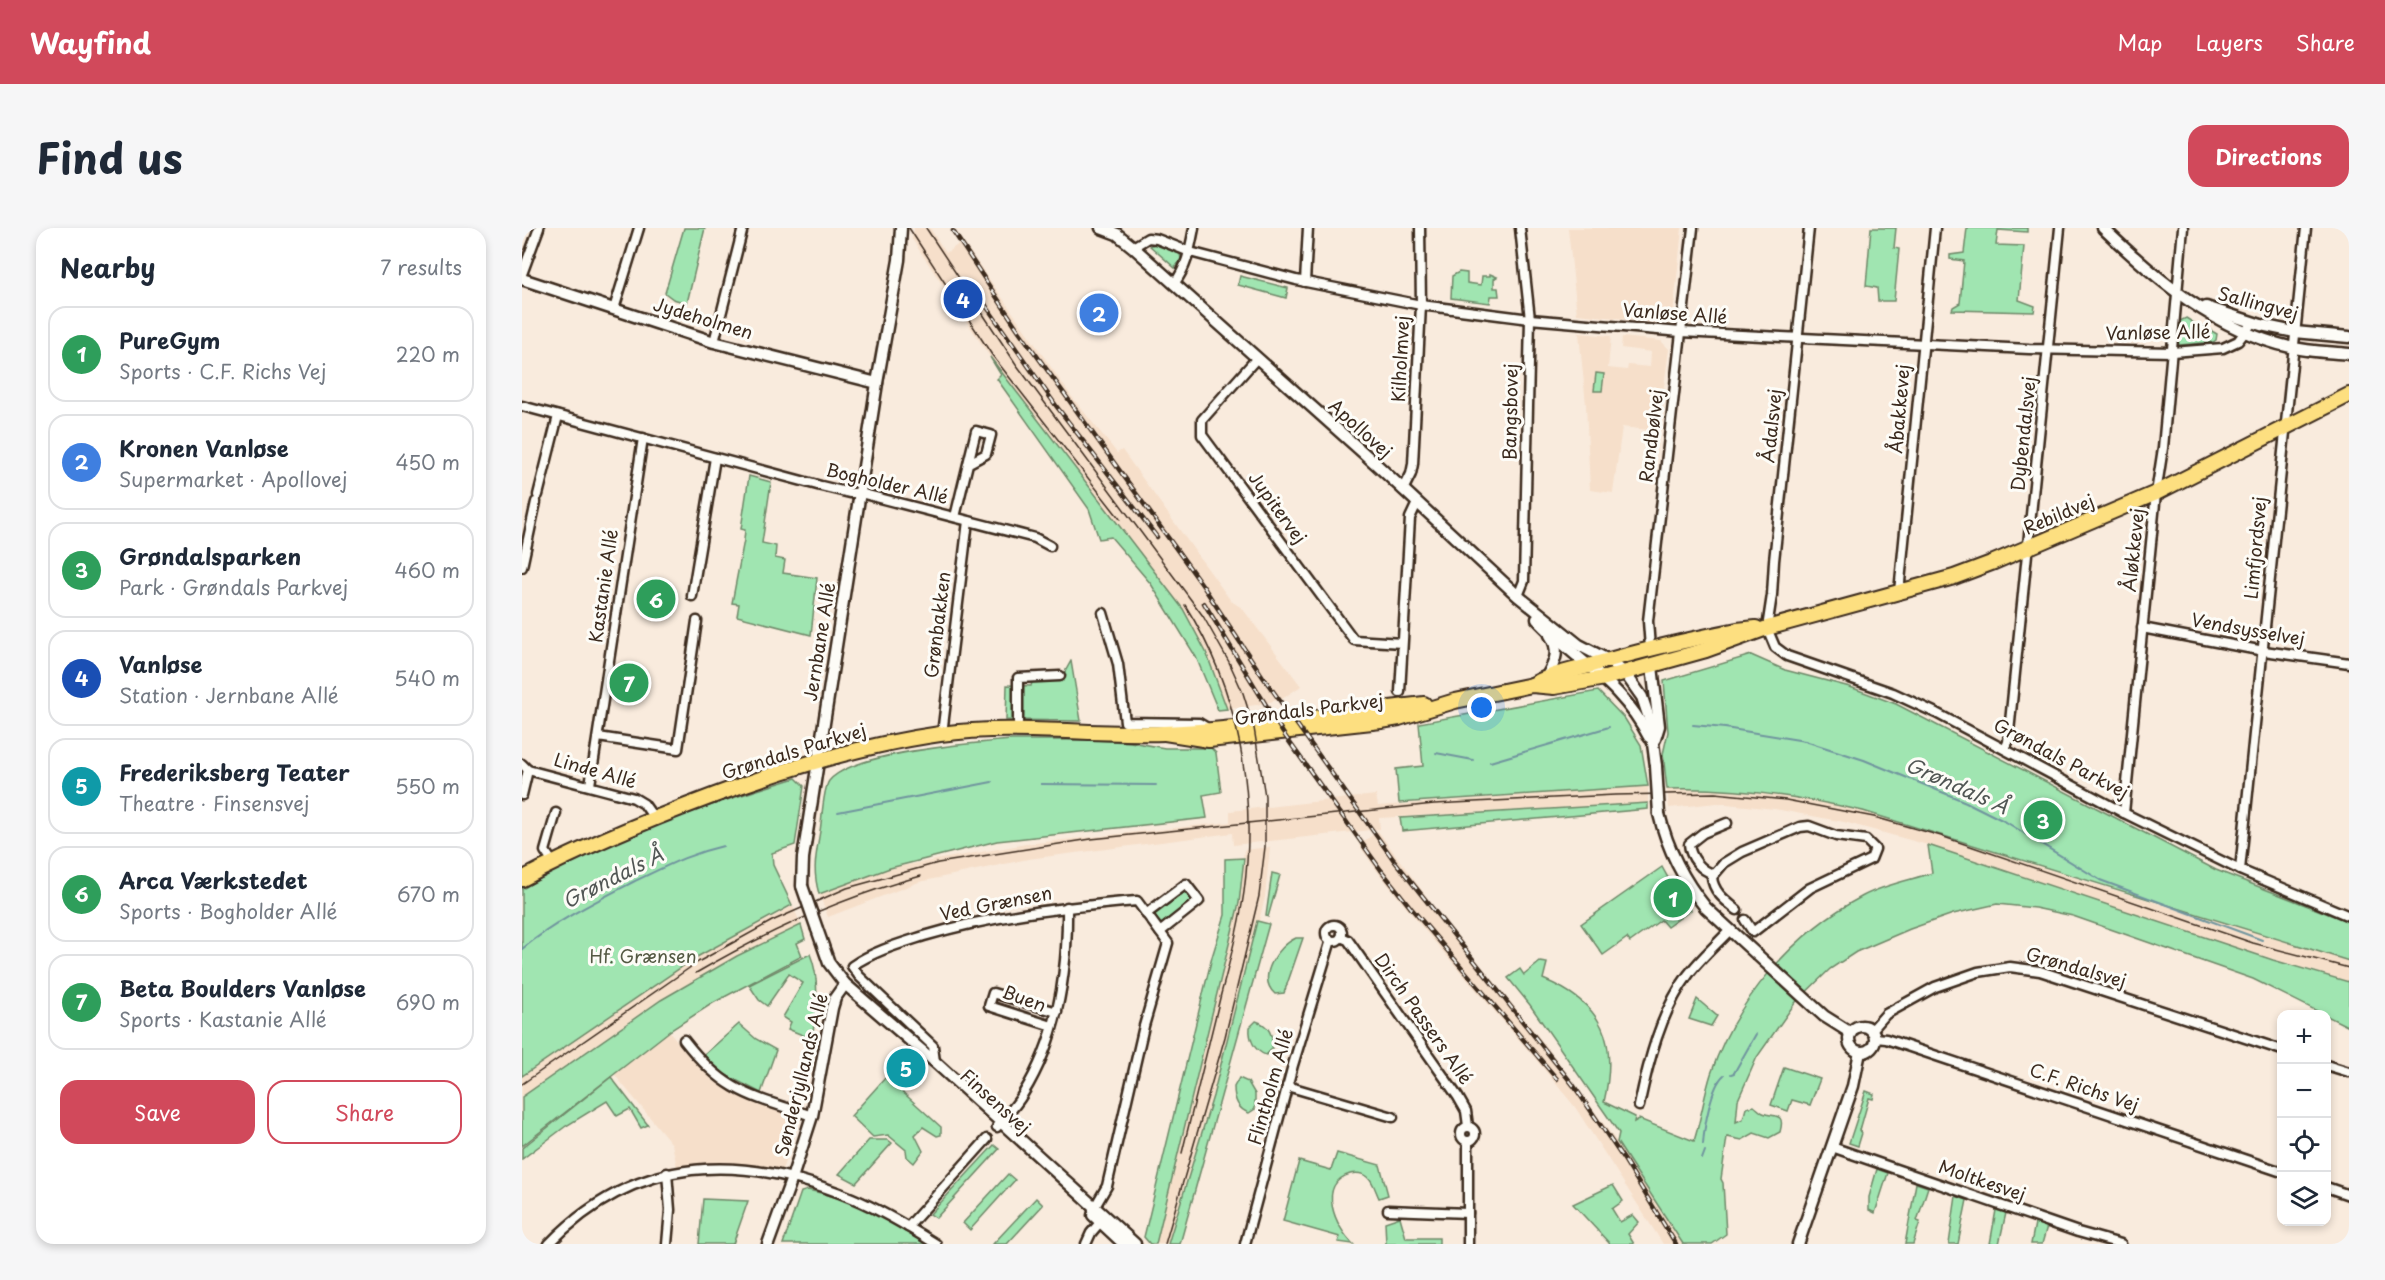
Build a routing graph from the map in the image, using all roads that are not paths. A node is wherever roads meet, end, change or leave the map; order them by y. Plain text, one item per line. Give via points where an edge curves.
1 (539, 228) edge
2 (639, 228) edge
3 (743, 228) edge
4 (901, 228) edge
5 (1101, 228) edge
6 (1194, 228) edge
7 (1308, 228) edge
8 (1420, 228) edge
9 (1520, 228) edge
10 (1693, 228) edge
11 (1809, 228) edge
12 (1935, 228) edge
13 (2060, 228) edge
14 (2103, 228) edge
15 (2183, 228) edge
16 (2306, 228) edge
17 (1133, 247) junction
18 (1190, 252) junction
19 (522, 277) edge
20 (1305, 282) junction
21 (1174, 284) junction
22 (2176, 291) junction
23 (2195, 303) junction
24 (1420, 306) junction
25 (614, 309) junction
26 (1530, 319) junction
27 (2252, 323) junction
28 (1681, 332) junction
29 (2295, 332) junction
30 (2246, 333) junction
31 (2349, 337) edge
32 (1798, 339) junction
33 (714, 342) junction
34 (1923, 345) junction
35 (2292, 348) junction
36 (2049, 350) junction
37 (2172, 352) junction
38 (2349, 354) edge
39 (1257, 358) junction
40 (877, 383) junction
41 (2349, 395) edge
42 (522, 406) edge
43 (558, 416) junction
44 (2284, 428) junction
45 (643, 438) junction
46 (715, 458) junction
47 (969, 463) dead end
48 (1403, 490) junction
49 (860, 493) junction
50 (2156, 493) junction
51 (1417, 503) junction
52 (955, 517) junction
53 (968, 521) junction
54 (1050, 546) dead end
55 (2028, 548) junction
56 (522, 567) edge
57 (1899, 592) junction
58 (692, 596) dead end
59 (1520, 598) junction
60 (1103, 613) dead end
61 (697, 621) dead end
62 (1542, 625) junction
63 (1767, 628) junction
64 (2142, 628) junction
65 (1402, 643) junction
66 (1650, 648) junction
67 (2264, 651) junction
68 (1608, 660) junction
69 (2349, 663) edge
70 (1587, 666) junction
71 (1652, 666) junction
72 (1625, 673) junction
73 (1060, 676) dead end
74 (1547, 676) junction
75 (1605, 678) junction
76 (1532, 685) junction
77 (1400, 692) dead end
78 (1357, 718) junction
79 (1018, 722) dead end
80 (1209, 729) junction
81 (1165, 733) junction
82 (942, 734) junction
83 (598, 737) junction
84 (1653, 745) junction
85 (2005, 749) junction
86 (819, 760) junction
87 (525, 767) edge
88 (590, 785) junction
89 (522, 795) edge
90 (556, 813) dead end
91 (2124, 813) junction
92 (654, 818) junction
93 (1727, 823) dead end
94 (553, 863) junction
95 (2240, 870) junction
96 (1713, 874) junction
97 (522, 879) edge
98 (1067, 907) junction
99 (1737, 910) dead end
100 (1146, 914) junction
101 (2349, 916) edge
102 (1745, 920) dead end
103 (1730, 930) junction
104 (1160, 932) junction
105 (1753, 932) junction
106 (1341, 937) junction
107 (1331, 940) junction
108 (1742, 941) junction
109 (852, 966) joint
110 (834, 970) joint
111 (845, 984) junction
112 (1057, 1012) junction
113 (1052, 1026) junction
114 (1851, 1033) junction
115 (1873, 1035) junction
116 (684, 1040) dead end
117 (2277, 1048) edge
118 (1860, 1052) junction
119 (933, 1064) junction
120 (2331, 1067) edge
121 (2349, 1072) edge
122 (1287, 1086) junction
123 (1639, 1106) dead end
124 (812, 1116) junction
125 (1393, 1117) dead end
126 (999, 1125) junction
127 (987, 1139) dead end
128 (1832, 1147) junction
129 (2277, 1170) edge
130 (667, 1173) junction
131 (792, 1178) junction
132 (2331, 1189) edge
133 (2349, 1195) edge
134 (1093, 1210) junction
135 (1388, 1210) dead end
136 (1467, 1213) junction
137 (1103, 1219) junction
138 (908, 1227) junction
139 (549, 1244) edge
140 (667, 1244) edge
141 (768, 1244) edge
142 (936, 1244) edge
143 (1086, 1244) edge
144 (1124, 1244) edge
145 (1135, 1244) edge
146 (1245, 1244) edge
147 (1468, 1244) edge
148 (1798, 1244) edge
149 (2121, 1244) edge

1 - 19 street
2 - 25 street
3 - 33 street
4 - 40 street, Jernbane Allé
5 - 17 street via 1117,234
6 - 18 street
7 - 20 street
8 - 24 street, Kilholmvej
9 - 26 street, Bangsbovej
10 - 28 street, Randbølvej
11 - 32 street, Ådalsvej
12 - 34 street, Åbakkevej
13 - 36 street, Dybendalsvej
14 - 22 street, Sallingvej
15 - 22 street, Åløkkevej
16 - 29 street, Limfjordsvej
17 - 18 street, Vanløse Allé via 1148,238
17 - 21 street, Apollovej
18 - 20 street, Vanløse Allé
18 - 21 street
19 - 25 street, Jydeholmen
20 - 24 street, Vanløse Allé
21 - 39 street, Apollovej
22 - 23 street, Sallingvej
22 - 37 street, Åløkkevej
23 - 27 street, Sallingvej
23 - 30 street, Sallingvej
24 - 26 street, Vanløse Allé
24 - 48 street, Kilholmvej via 1412,474
25 - 33 street, Jydeholmen
26 - 28 street, Vanløse Allé
26 - 59 street, Bangsbovej via 1524,581
27 - 29 street, Sallingvej
27 - 30 street, Vanløse Allé
28 - 32 street, Vanløse Allé
28 - 66 street, Randbølvej via 1648,621
29 - 31 street, Sallingvej
29 - 35 street, Limfjordsvej
30 - 35 street, Sallingvej
30 - 37 street, Vanløse Allé via 2223,348
32 - 34 street, Vanløse Allé
32 - 63 street, Ådalsvej
33 - 40 street, Jydeholmen
34 - 36 street, Vanløse Allé
34 - 57 street, Åbakkevej
35 - 38 street, Sallingvej
35 - 44 street, Limfjordsvej
36 - 37 street, Vanløse Allé
36 - 55 street, Dybendalsvej
37 - 50 street, Åløkkevej
39 - 48 street, Apollovej
39 - 65 street, Jupitervej via 1203,420 1202,435 1354,640
40 - 49 street, Jernbane Allé
41 - 44 main road, Rebildvej
42 - 43 street, Bogholder Allé
43 - 45 street, Bogholder Allé
43 - 56 street
44 - 50 main road, Rebildvej
44 - 67 street, Limfjordsvej
45 - 46 street, Bogholder Allé
45 - 83 street, Kastanie Allé
46 - 49 street, Bogholder Allé
46 - 58 street
47 - 52 street
48 - 51 street, Apollovej
49 - 52 street, Bogholder Allé
49 - 86 street, Jernbane Allé
50 - 55 main road, Rebildvej
50 - 64 street, Åløkkevej
51 - 59 street, Apollovej
51 - 65 street via 1410,518
52 - 53 street, Bogholder Allé
53 - 54 street, Bogholder Allé via 1035,538
53 - 82 street, Grønbakken
55 - 57 main road, Rebildvej via 1954,577
55 - 85 street, Dybendalsvej
57 - 63 main road, Rebildvej
59 - 62 street, Apollovej
59 - 68 street, Apollovej via 1579,645
60 - 80 street, Grøndals Parkvej via 1118,664 1125,722 1199,723
61 - 83 street via 678,749
62 - 70 street, Apollovej
62 - 74 street, Apollovej via 1556,643 1556,656
63 - 66 main road, Grøndals Parkvej via 1737,630
63 - 71 main road, Grøndals Parkvej
63 - 85 street, Grøndals Parkvej via 1775,647 1787,656 1893,693
64 - 67 street, Vendsysselvej
64 - 91 street, Åløkkevej
65 - 77 street
66 - 68 main road, Grøndals Parkvej
66 - 71 main road
67 - 69 street, Vendsysselvej
67 - 95 street, Limfjordsvej
68 - 70 main road, Grøndals Parkvej
68 - 72 street, Apollovej
70 - 74 main road, Grøndals Parkvej
70 - 75 street
71 - 72 main road, Grøndals Parkvej
71 - 84 street via 1659,726
72 - 75 main road, Grøndals Parkvej
72 - 84 street via 1642,698
73 - 79 street via 1018,678
74 - 76 main road, Grøndals Parkvej
75 - 76 main road, Grøndals Parkvej via 1554,687
75 - 84 street via 1631,705
76 - 78 main road, Grøndals Parkvej
78 - 80 main road, Grøndals Parkvej
78 - 81 main road, Grøndals Parkvej via 1209,740
80 - 81 main road, Grøndals Parkvej
81 - 82 main road, Grøndals Parkvej via 1017,730
82 - 86 main road, Grøndals Parkvej
83 - 88 street, Kastanie Allé
84 - 103 street, bridge via 1659,814 1674,861 1706,908
85 - 91 street, Grøndals Parkvej
86 - 92 main road, Grøndals Parkvej
86 - 110 street, Jernbane Allé, bridge via 801,874 826,956
87 - 88 street, Linde Allé
87 - 89 street
88 - 92 street, Linde Allé via 634,798
90 - 94 street via 545,851
91 - 95 street, Grøndals Parkvej
92 - 94 main road, Grøndals Parkvej
93 - 96 street via 1689,844 1689,851 1700,867
94 - 97 main road, Grøndals Parkvej
95 - 101 street, Grøndals Parkvej
96 - 99 street via 1715,889
96 - 105 street via 1742,852 1800,827 1866,840 1873,845 1872,859 1810,888
98 - 100 street, Ved Grænsen via 1137,901
98 - 109 street, Ved Grænsen via 937,932 890,947
98 - 112 street, Buen via 1066,961
100 - 104 street, Ved Grænsen
100 - 104 street via 1186,884 1199,901
102 - 105 street
103 - 108 street
103 - 123 street via 1688,975 1677,995 1652,1050
104 - 134 street via 1167,943 1107,1186
105 - 108 street
106 - 107 street
106 - 107 street via 1341,929 1332,925 1326,932
106 - 136 street, Dirch Passers Allé via 1348,940 1466,1111 1468,1126 1475,1133 1468,1141
107 - 122 street, Flintholm Allé
108 - 114 street via 1824,1016
109 - 119 street, Finsensvej via 933,1046
110 - 111 street, Finsensvej
111 - 119 street, Finsensvej via 859,1002
111 - 124 street, Sønderjyllands Allé via 832,1008
112 - 113 street, Buen
112 - 113 street, Buen via 993,993 989,1006
113 - 126 street, Buen via 1023,1095
114 - 115 street via 1861,1027
114 - 118 street via 1850,1045
115 - 117 street, Grøndalsvej via 1886,1014 1935,987 1978,972 2010,967 2040,971
115 - 118 street via 1873,1045
115 - 129 street, C.F. Richs Vej
116 - 124 street via 702,1063 729,1086
118 - 128 street
119 - 126 street, Finsensvej
120 - 121 street
122 - 125 street
122 - 146 street, Flintholm Allé
124 - 131 street, Sønderjyllands Allé
126 - 134 street, Finsensvej
127 - 138 street
128 - 148 street
128 - 149 street, Moltkesvej
130 - 131 street via 734,1169
130 - 139 street via 633,1184 596,1203
130 - 140 street
131 - 138 street via 853,1198
131 - 141 street, Sønderjyllands Allé
132 - 133 street
134 - 137 street, Finsensvej
135 - 136 street
136 - 147 street
137 - 143 street
137 - 144 street, Finsensvej
137 - 145 street, Finsensvej
138 - 142 street

